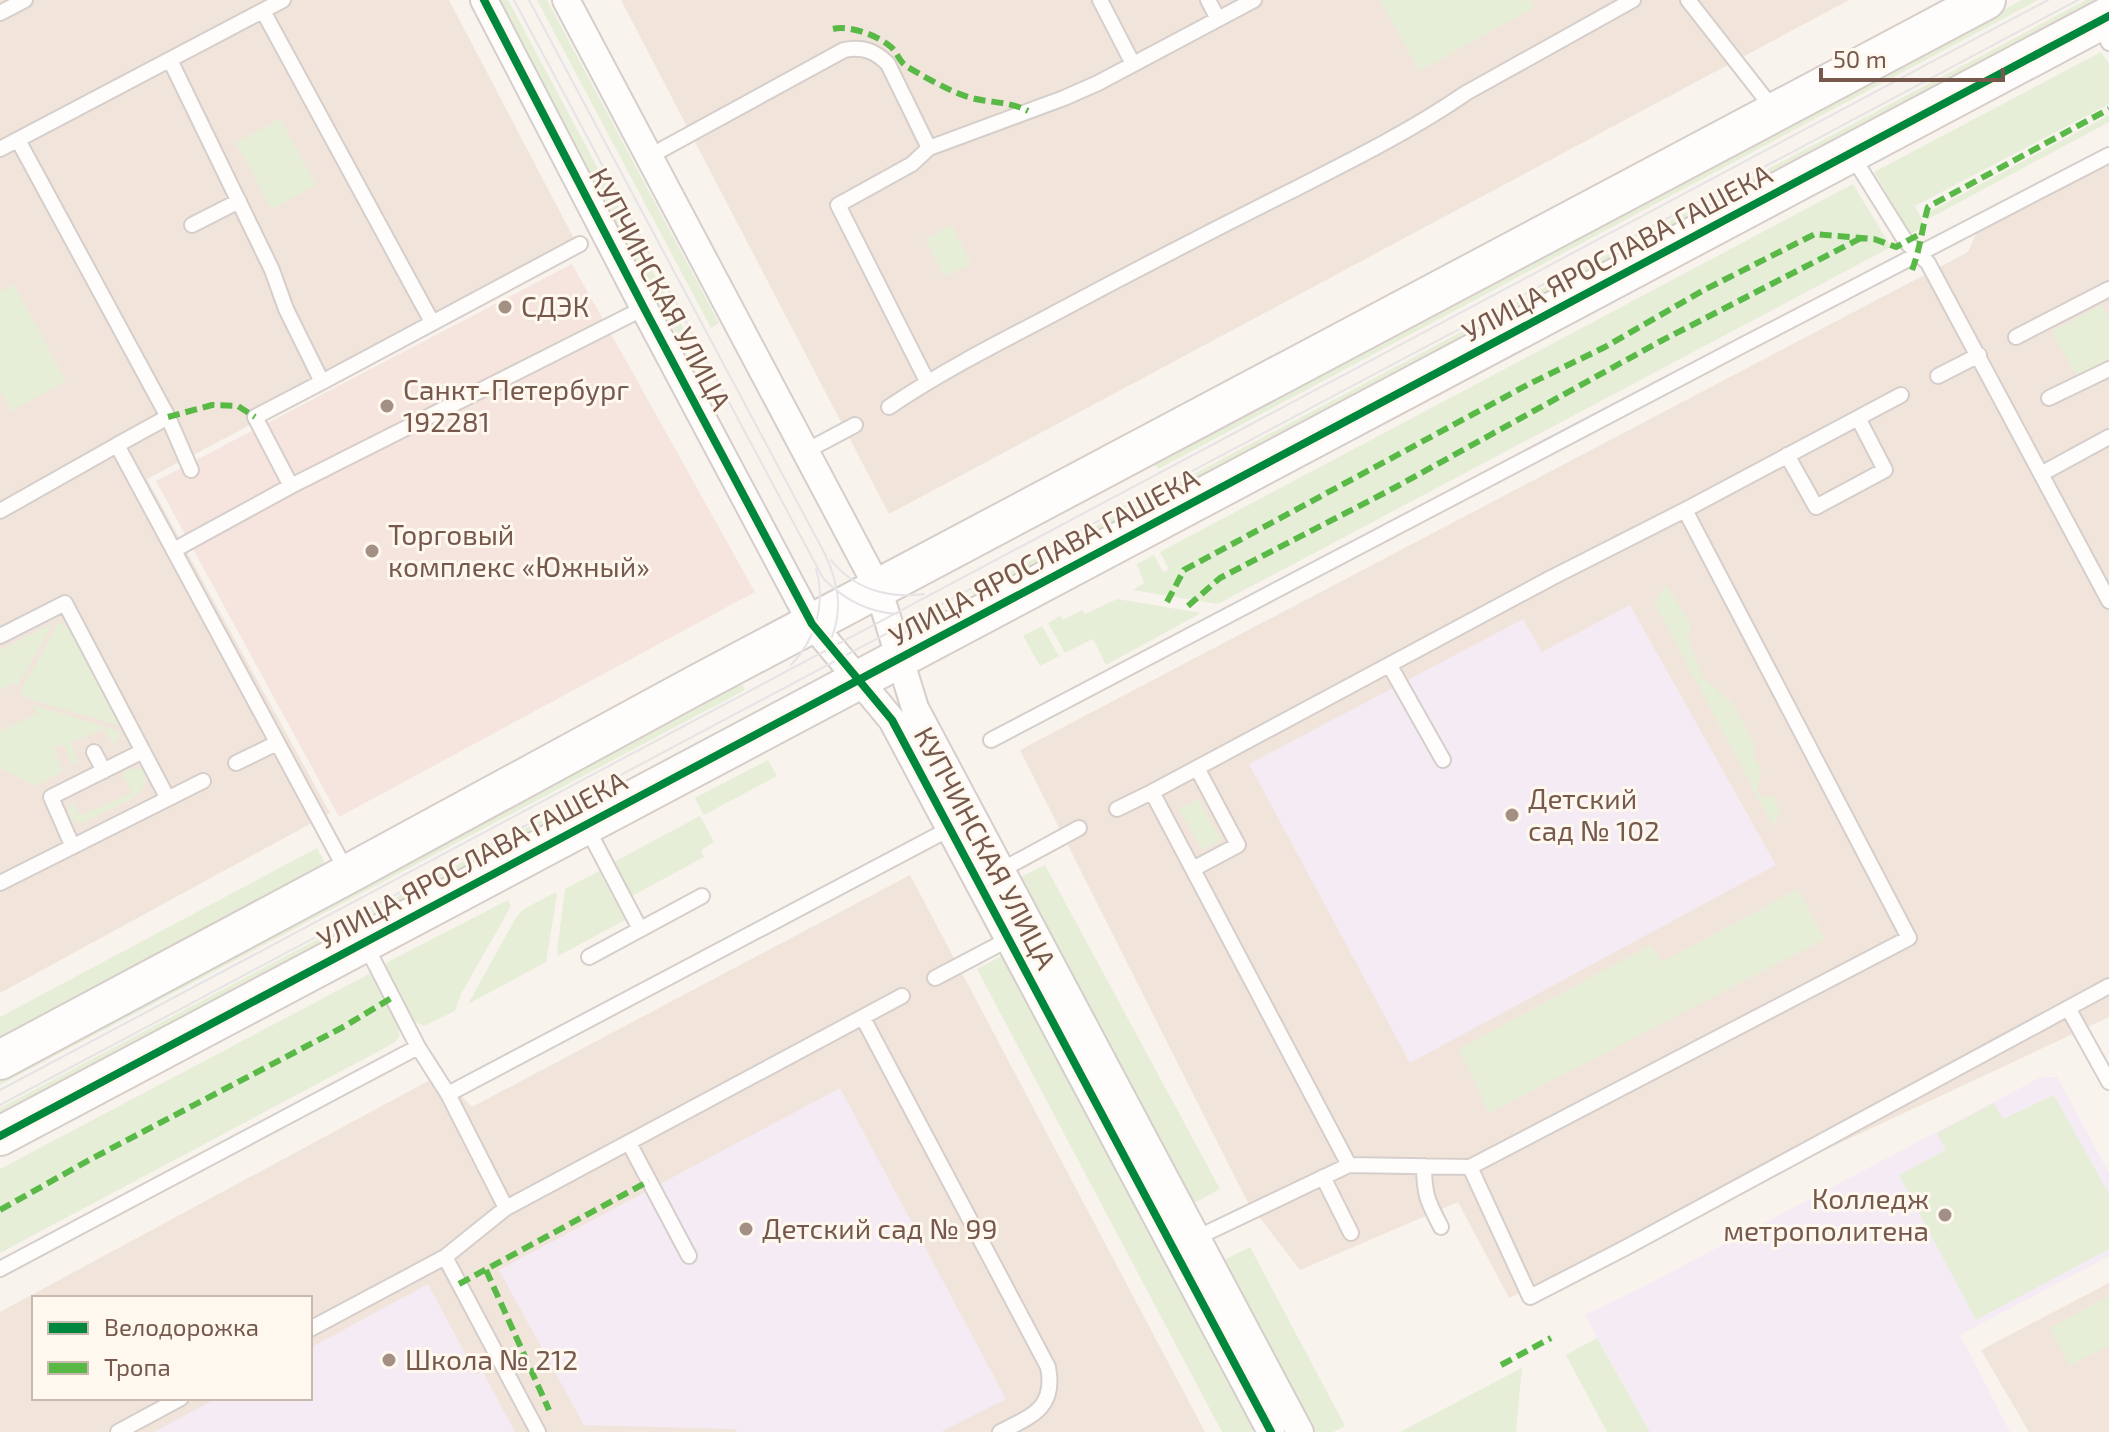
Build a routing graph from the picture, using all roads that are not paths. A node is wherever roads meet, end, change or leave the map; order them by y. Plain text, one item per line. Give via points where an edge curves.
1 (25, 0) edge
2 (283, 0) edge
3 (484, 0) edge
4 (566, 0) edge
5 (1100, 0) edge
6 (1208, 0) edge
7 (1254, 0) edge
8 (1633, 0) edge
9 (1688, 0) edge
10 (1986, 0) edge
11 (263, 11) junction
12 (0, 13) edge
13 (1218, 19) junction
14 (2105, 27) edge
15 (170, 60) junction
16 (1133, 64) junction
17 (1776, 112) junction
18 (18, 140) junction
19 (929, 148) junction
20 (0, 149) edge
21 (1851, 153) junction
22 (2109, 155) edge
23 (650, 156) junction
24 (239, 201) junction
25 (192, 225) dead end
26 (580, 244) dead end
27 (1918, 254) junction
28 (2109, 289) edge
29 (644, 308) junction
30 (432, 322) junction
31 (2016, 337) dead end
32 (1979, 355) junction
33 (2109, 369) edge
34 (1938, 376) dead end
35 (927, 381) junction
36 (322, 382) junction
37 (1901, 395) dead end
38 (2049, 398) dead end
39 (889, 407) dead end
40 (168, 417) junction
41 (1858, 418) junction
42 (855, 425) dead end
43 (2109, 437) edge
44 (117, 445) junction
45 (806, 451) junction
46 (1787, 455) junction
47 (191, 470) dead end
48 (2041, 474) junction
49 (291, 486) junction
50 (1685, 510) junction
51 (0, 511) edge
52 (174, 550) junction
53 (878, 588) junction
54 (2109, 601) edge
55 (812, 624) junction
56 (0, 636) edge
57 (899, 658) junction
58 (1390, 666) junction
59 (858, 680) junction
60 (991, 740) dead end
61 (277, 743) junction
62 (143, 751) junction
63 (94, 752) dead end
64 (1443, 760) dead end
65 (236, 763) dead end
66 (1197, 768) junction
67 (104, 771) junction
68 (203, 781) dead end
69 (1152, 792) junction
70 (167, 797) junction
71 (1117, 809) dead end
72 (961, 823) junction
73 (585, 825) junction
74 (1079, 828) dead end
75 (72, 845) junction
76 (1193, 869) junction
77 (348, 874) junction
78 (990, 876) junction
79 (0, 883) edge
80 (702, 896) dead end
81 (640, 929) junction
82 (1020, 934) junction
83 (364, 942) junction
84 (589, 957) dead end
85 (935, 978) dead end
86 (2109, 986) edge
87 (902, 996) dead end
88 (2068, 1008) junction
89 (863, 1018) junction
90 (418, 1047) junction
91 (0, 1060) edge
92 (2109, 1082) edge
93 (448, 1094) junction
94 (0, 1136) edge
95 (629, 1143) junction
96 (1349, 1165) junction
97 (1424, 1166) junction
98 (1470, 1167) junction
99 (1323, 1177) junction
100 (506, 1208) junction
101 (1441, 1227) dead end
102 (1351, 1233) dead end
103 (1185, 1244) junction
104 (689, 1256) dead end
105 (445, 1257) junction
106 (0, 1269) edge
107 (312, 1328) edge
108 (177, 1400) edge
109 (1281, 1429) edge
110 (118, 1432) edge
111 (538, 1432) edge
112 (1000, 1432) edge

1 - 12 lane
2 - 11 lane
3 - 29 street, КУПЧИНСКАЯ УЛИЦА
4 - 23 street, КУПЧИНСКАЯ УЛИЦА
5 - 16 lane
6 - 13 lane
7 - 13 lane
8 - 35 lane via 1367,152
9 - 17 lane
10 - 17 street, УЛИЦА ЯРОСЛАВА ГАШЕКА
11 - 15 lane
11 - 30 lane
13 - 16 lane
14 - 21 street, УЛИЦА ЯРОСЛАВА ГАШЕКА
15 - 18 lane
15 - 24 lane
16 - 19 lane via 1064,98
17 - 53 street, УЛИЦА ЯРОСЛАВА ГАШЕКА
18 - 20 lane
18 - 40 lane
19 - 23 lane via 888,64 868,49 855,48
19 - 35 lane via 912,164 838,205
21 - 27 lane
21 - 57 street, УЛИЦА ЯРОСЛАВА ГАШЕКА
22 - 27 lane
23 - 45 street, КУПЧИНСКАЯ УЛИЦА
24 - 25 lane
24 - 36 lane
26 - 30 lane
27 - 32 lane
27 - 60 lane
28 - 31 lane
29 - 49 lane
29 - 55 street, КУПЧИНСКАЯ УЛИЦА
30 - 36 lane
32 - 34 lane
32 - 48 lane
33 - 38 lane
35 - 39 lane
36 - 49 lane via 255,417
37 - 41 lane
40 - 44 lane
40 - 47 lane
41 - 46 lane
41 - 46 lane via 1885,470 1816,507
42 - 45 lane
43 - 48 lane
44 - 51 lane
44 - 52 lane
45 - 53 street, КУПЧИНСКАЯ УЛИЦА
46 - 50 lane
48 - 54 lane
49 - 52 lane
50 - 58 lane
50 - 98 lane via 1909,938
52 - 61 lane
53 - 55 street, УЛИЦА ЯРОСЛАВА ГАШЕКА
53 - 57 street, КУПЧИНСКАЯ УЛИЦА
55 - 59 street, КУПЧИНСКАЯ УЛИЦА
55 - 77 street, УЛИЦА ЯРОСЛАВА ГАШЕКА
56 - 62 lane via 65,603
57 - 59 street, УЛИЦА ЯРОСЛАВА ГАШЕКА
57 - 72 street, КУПЧИНСКАЯ УЛИЦА
58 - 64 lane
58 - 66 lane
59 - 72 street, КУПЧИНСКАЯ УЛИЦА via 892,720
59 - 73 street, УЛИЦА ЯРОСЛАВА ГАШЕКА
61 - 65 lane
61 - 77 lane
62 - 67 lane
62 - 70 lane
63 - 67 lane
66 - 69 lane
66 - 76 lane via 1238,845
67 - 75 lane via 51,797
68 - 70 lane
69 - 71 lane
69 - 76 lane
70 - 75 lane
72 - 78 street, КУПЧИНСКАЯ УЛИЦА
72 - 93 lane
73 - 81 lane
73 - 83 street, УЛИЦА ЯРОСЛАВА ГАШЕКА
74 - 78 lane
75 - 79 lane
76 - 96 lane
77 - 91 street, УЛИЦА ЯРОСЛАВА ГАШЕКА
78 - 82 street, КУПЧИНСКАЯ УЛИЦА
80 - 81 lane
81 - 84 lane
82 - 85 lane
82 - 103 street, КУПЧИНСКАЯ УЛИЦА
83 - 90 lane
83 - 94 street, УЛИЦА ЯРОСЛАВА ГАШЕКА
86 - 88 lane
87 - 89 lane
88 - 92 lane
88 - 98 lane via 1530,1297
89 - 95 lane
89 - 112 lane via 1048,1367 1044,1404 1036,1414
90 - 93 lane
90 - 106 lane
93 - 100 lane
95 - 100 lane
95 - 104 lane
96 - 97 lane
96 - 99 lane
97 - 98 lane
97 - 101 lane via 1427,1200
99 - 102 lane
99 - 103 lane
100 - 105 lane
103 - 109 street, КУПЧИНСКАЯ УЛИЦА
105 - 107 lane
105 - 111 lane
108 - 110 lane

